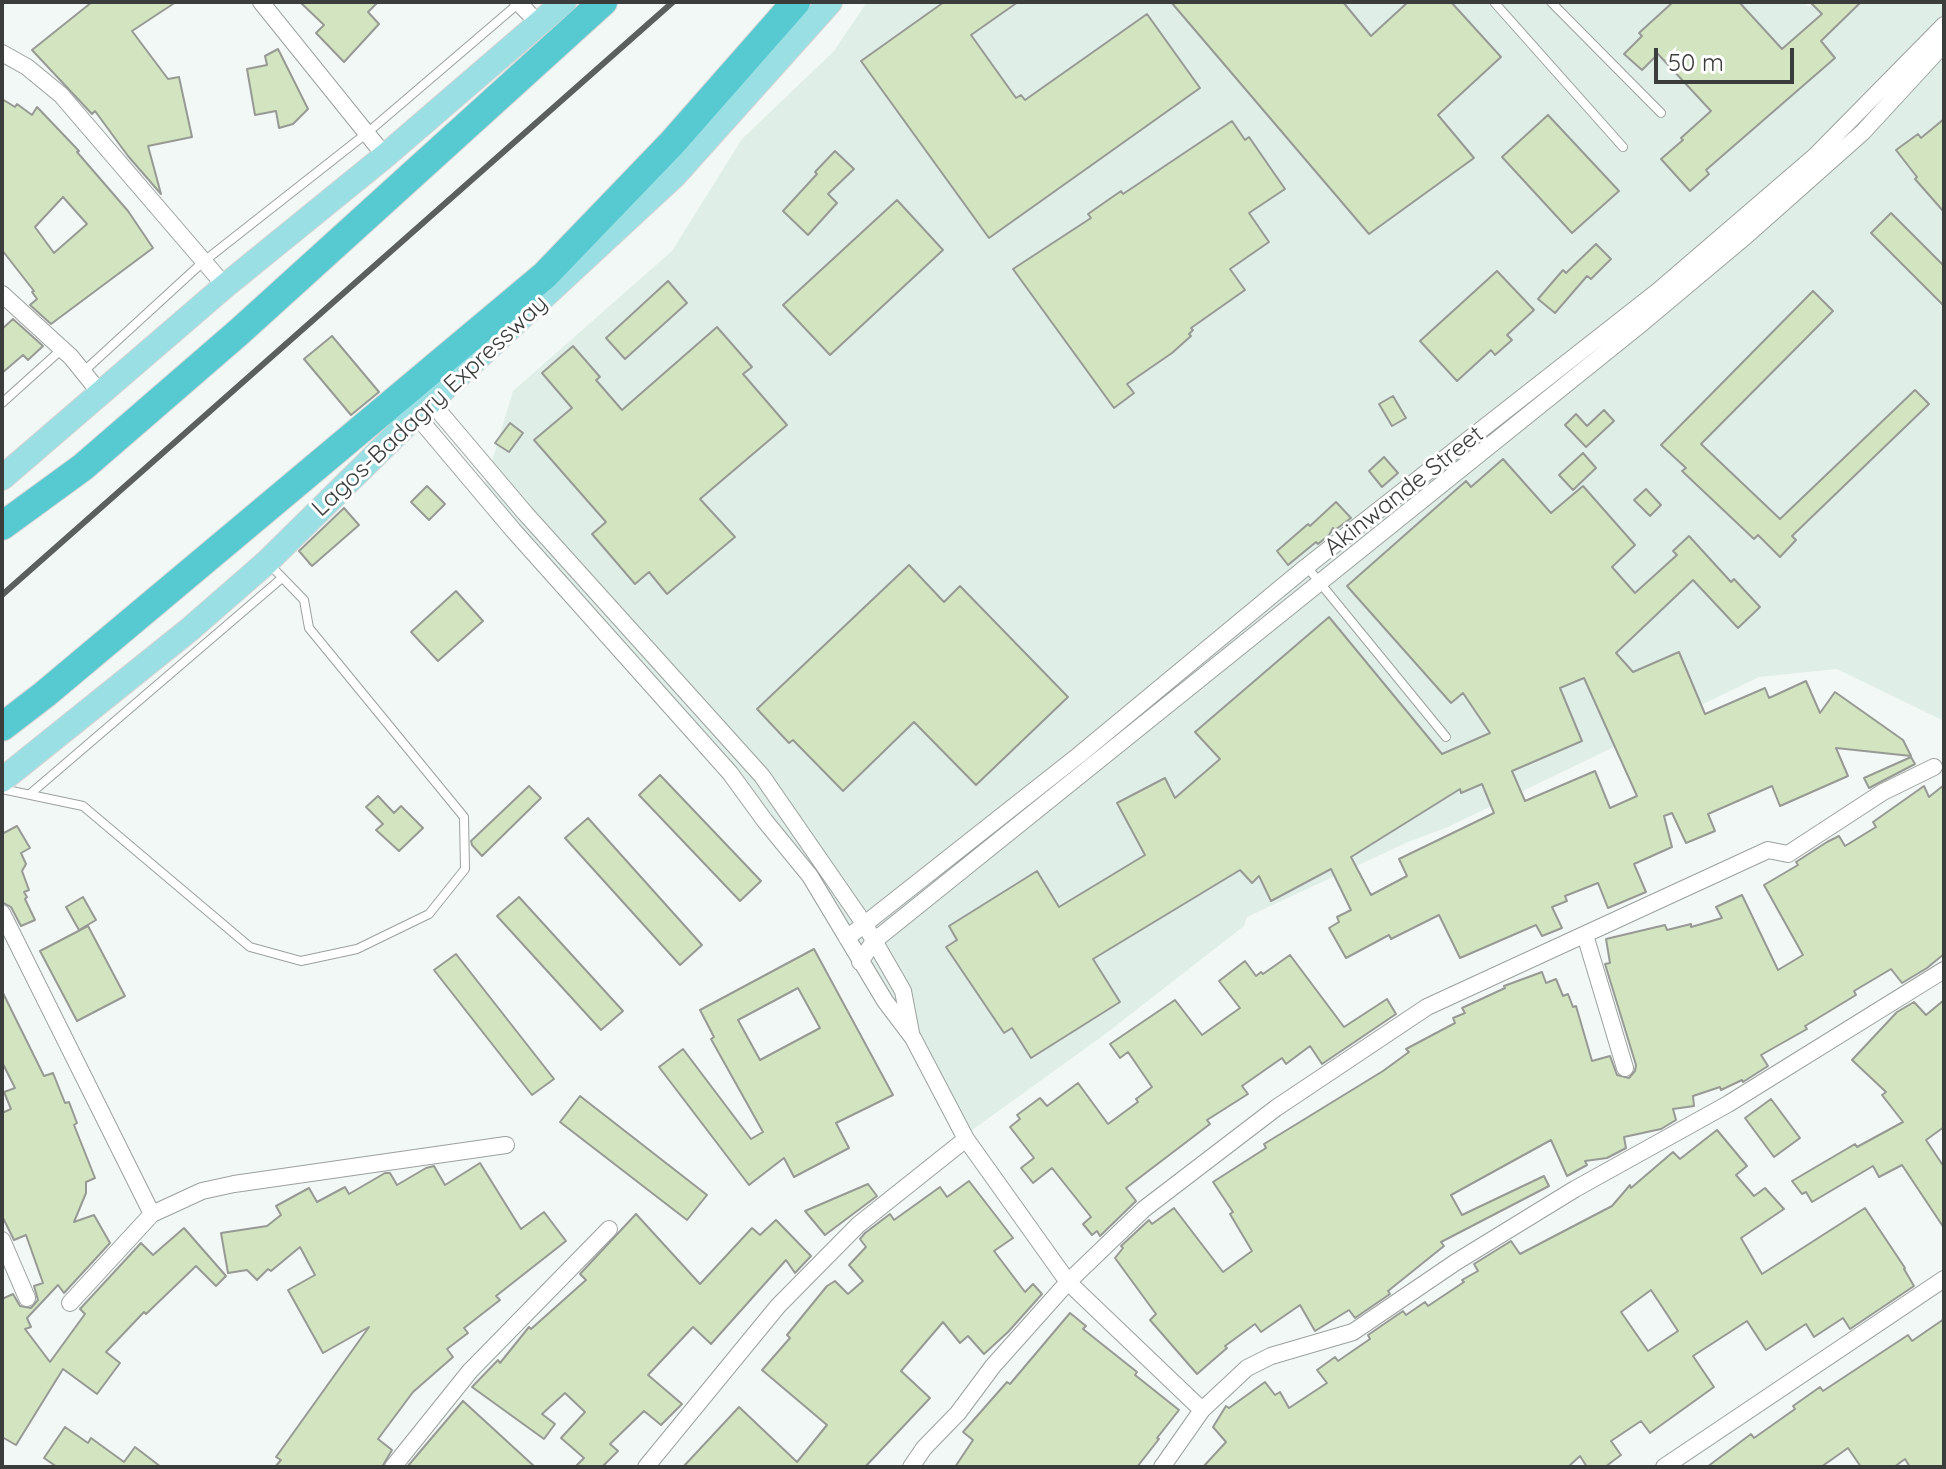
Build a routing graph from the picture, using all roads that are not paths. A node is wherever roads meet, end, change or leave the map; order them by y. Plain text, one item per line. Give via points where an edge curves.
1 (261, 2) edge
2 (518, 2) edge
3 (564, 2) edge
4 (603, 2) edge
5 (796, 2) edge
6 (830, 2) edge
7 (1494, 2) edge
8 (1551, 2) edge
9 (540, 25) junction
10 (1944, 25) edge
11 (1944, 44) edge
12 (2, 53) edge
13 (1661, 113) dead end
14 (367, 133) junction
15 (1623, 147) dead end
16 (385, 156) junction
17 (203, 262) junction
18 (225, 286) junction
19 (2, 294) edge
20 (63, 349) junction
21 (83, 372) junction
22 (101, 394) junction
23 (2, 403) edge
24 (424, 409) junction
25 (2, 478) edge
26 (2, 526) edge
27 (1306, 567) junction
28 (274, 570) junction
29 (1321, 581) junction
30 (2, 727) edge
31 (1446, 737) dead end
32 (1934, 767) dead end
33 (2, 780) edge
34 (2, 789) edge
35 (30, 794) junction
36 (2, 913) edge
37 (865, 925) junction
38 (1585, 935) junction
39 (847, 938) junction
40 (874, 941) junction
41 (860, 962) junction
42 (1944, 970) edge
43 (913, 1038) junction
44 (1625, 1068) dead end
45 (966, 1139) junction
46 (506, 1145) dead end
47 (152, 1214) junction
48 (609, 1229) dead end
49 (2, 1240) edge
50 (1944, 1279) edge
51 (1068, 1282) junction
52 (27, 1298) dead end
53 (70, 1303) dead end
54 (1202, 1410) junction
55 (393, 1467) edge
56 (646, 1467) edge
57 (911, 1467) edge
58 (1162, 1467) edge
59 (1664, 1467) edge

1 - 14 street
2 - 9 street
2 - 14 lane
3 - 9 main road
4 - 26 highway via 239,332 83,467
5 - 30 highway, Lagos-Badagry Expressway via 672,143 545,275
6 - 24 main road, Lagos-Badagry Expressway via 674,176
7 - 15 lane
8 - 13 lane
9 - 16 main road
10 - 27 street, Akinwande Street via 1815,156 1658,291
11 - 29 street, Akinwande Street via 1822,171
12 - 17 street via 61,95
14 - 16 street
14 - 17 lane
16 - 18 main road
17 - 18 street
17 - 21 lane
18 - 22 main road
19 - 20 street
20 - 21 street
20 - 23 lane
21 - 22 street
22 - 25 main road
24 - 28 main road, Lagos-Badagry Expressway
24 - 37 street via 762,776
24 - 39 street via 513,530 730,773 810,876
27 - 29 lane
27 - 37 street, Akinwande Street
28 - 33 main road, Lagos-Badagry Expressway via 189,630
28 - 35 lane
28 - 35 lane via 304,600 309,628 464,817 465,869 429,914 357,949 301,961 250,947 83,806
29 - 31 lane
29 - 40 street, Akinwande Street
32 - 38 street via 1883,792 1788,854 1768,850
34 - 35 lane
36 - 47 street
37 - 39 street, Akinwande Street
37 - 40 street
38 - 44 street
38 - 51 street via 1427,1007 1276,1108 1144,1209
39 - 41 street
40 - 41 street, Akinwande Street
40 - 43 street via 903,991
41 - 43 street
42 - 54 street via 1728,1104 1575,1189 1353,1332 1247,1368
43 - 45 street
45 - 51 street
45 - 56 street via 858,1225 778,1306
46 - 47 street via 234,1184 202,1191
47 - 53 street
48 - 55 street via 470,1371
49 - 52 street
50 - 59 street
51 - 54 street
51 - 57 street
54 - 58 street

